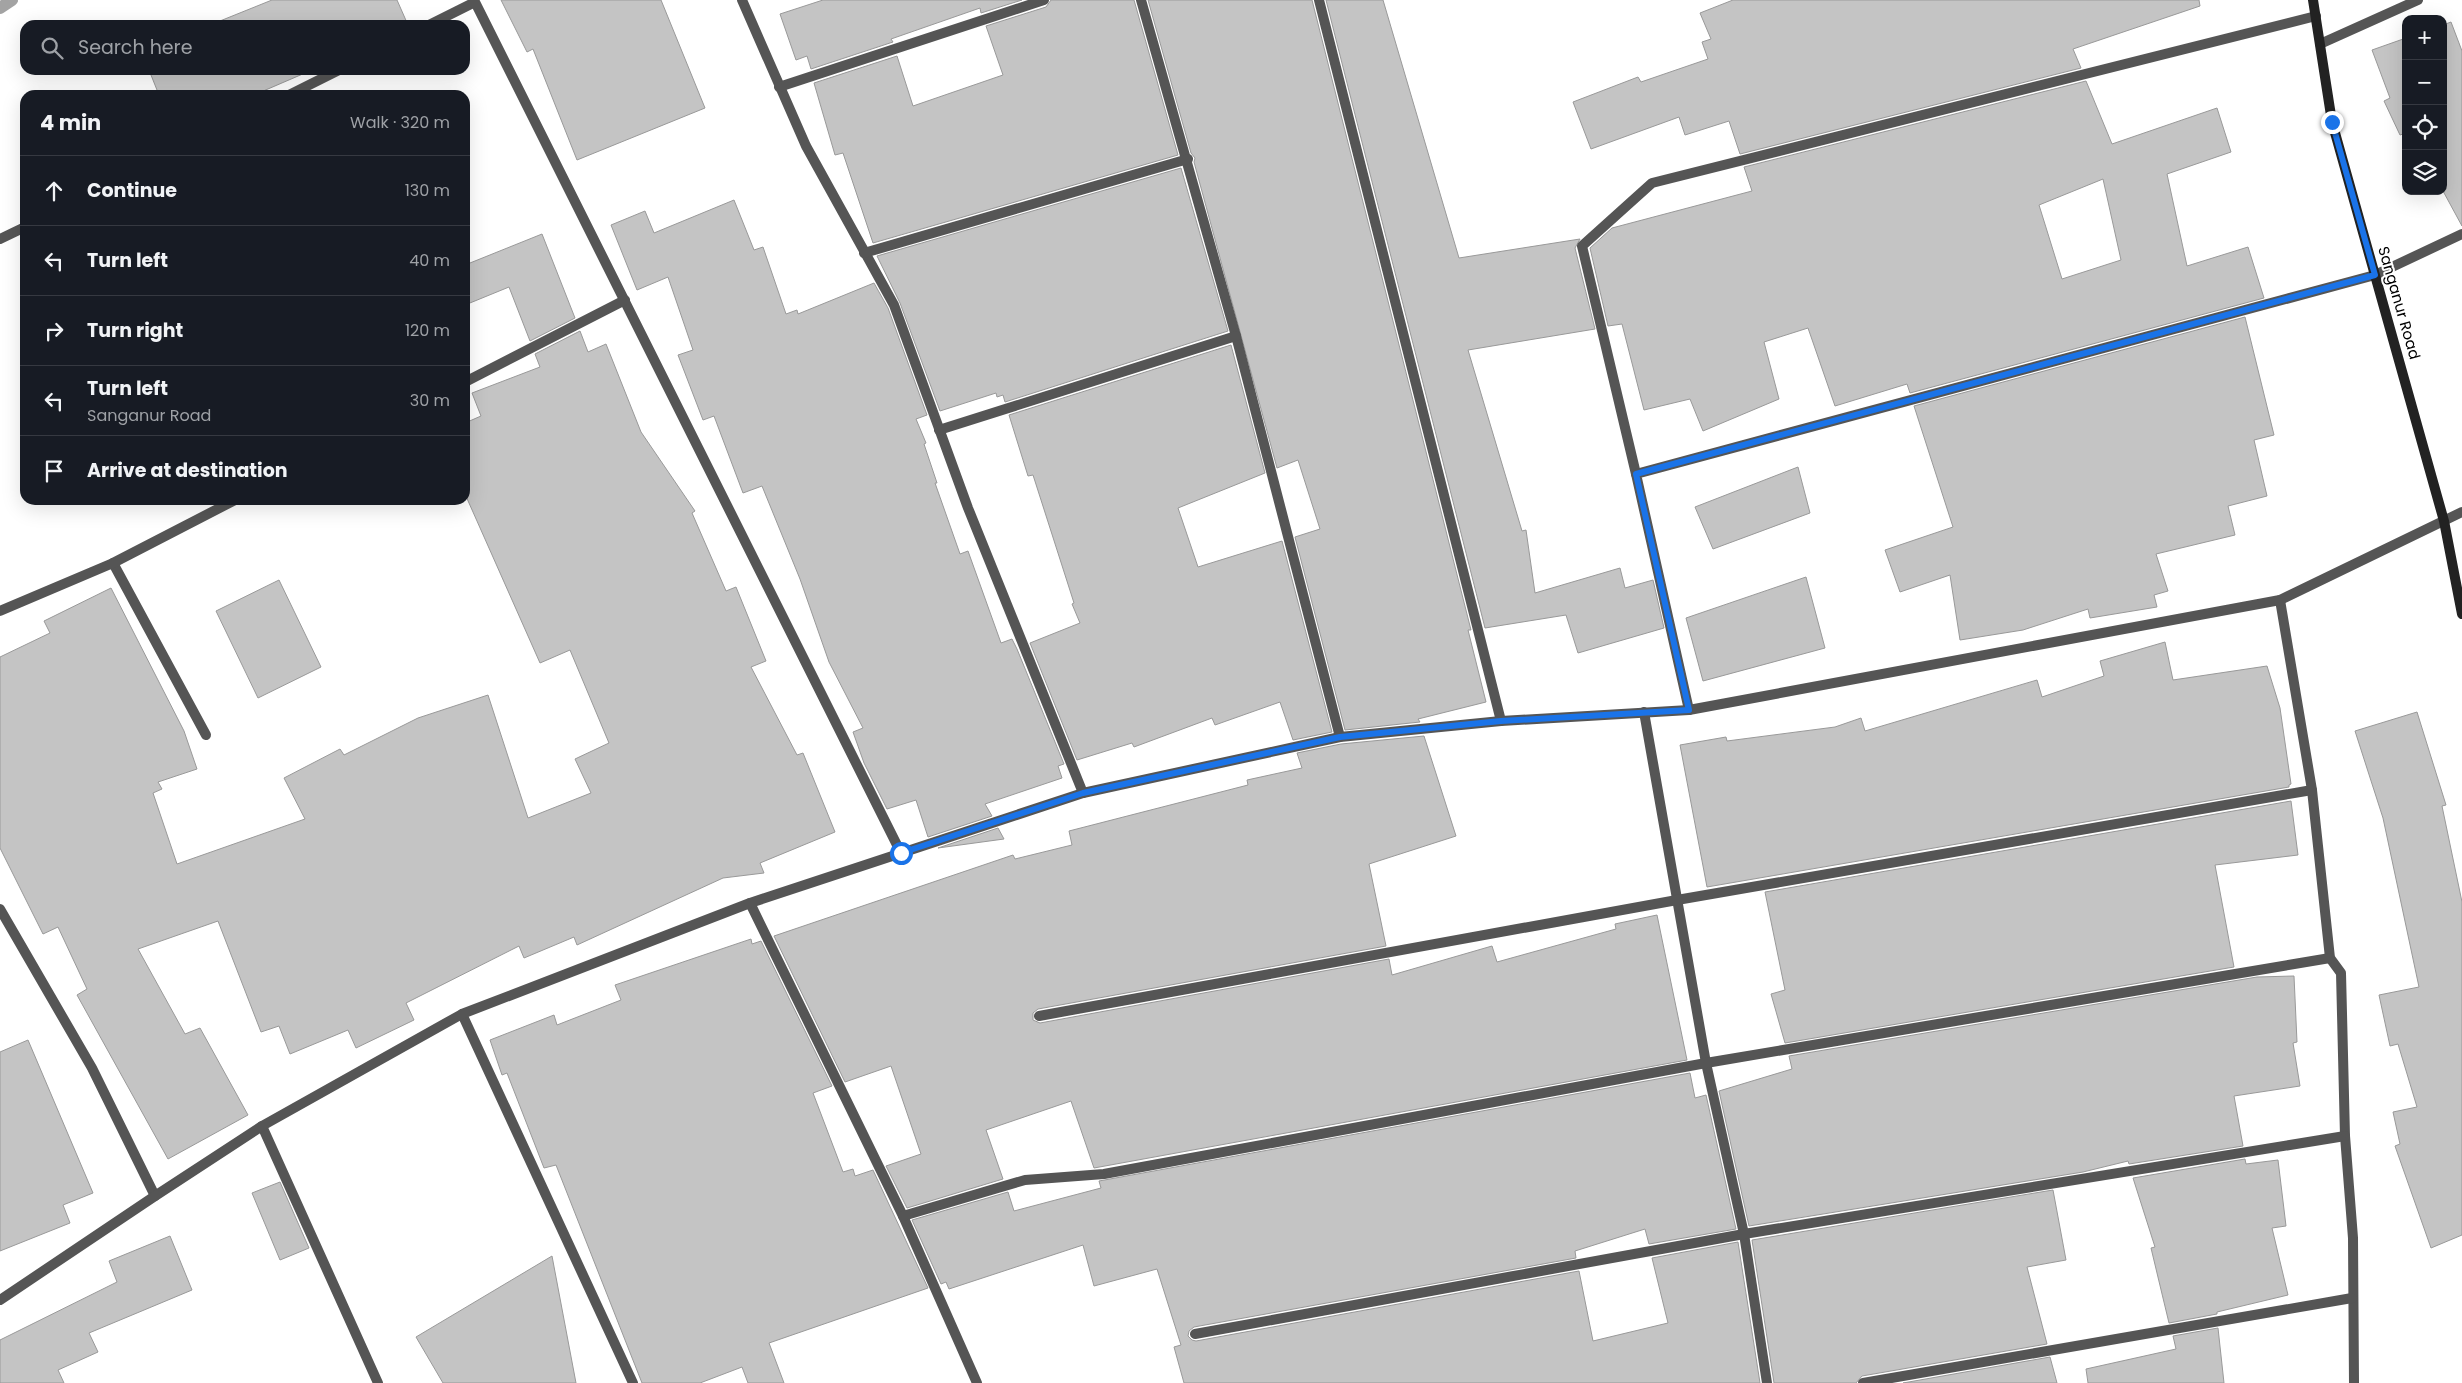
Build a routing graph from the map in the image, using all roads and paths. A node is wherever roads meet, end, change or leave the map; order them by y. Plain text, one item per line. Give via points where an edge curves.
1 (742, 0) edge
2 (1044, 0) edge
3 (1141, 0) edge
4 (1319, 0) edge
5 (2313, 0) edge
6 (2418, 0) edge
7 (2316, 16) junction
8 (439, 20) edge
9 (2320, 44) junction
10 (329, 75) edge
11 (779, 87) junction
12 (299, 90) edge
13 (1188, 159) junction
14 (20, 229) edge
15 (2462, 234) edge
16 (0, 239) edge
17 (864, 253) junction
18 (2375, 275) junction
19 (625, 300) junction
20 (1236, 336) junction
21 (470, 379) edge
22 (939, 430) junction
23 (1636, 474) junction
24 (225, 505) edge
25 (2462, 512) edge
26 (2444, 521) junction
27 (113, 563) junction
28 (2280, 600) junction
29 (0, 611) edge
30 (2462, 614) edge
31 (1689, 710) junction
32 (1644, 712) junction
33 (1501, 721) junction
34 (206, 735) dead end
35 (1340, 737) junction
36 (2312, 790) junction
37 (1083, 793) junction
38 (901, 853) junction
39 (1677, 900) junction
40 (750, 903) junction
41 (0, 909) edge
42 (2330, 958) junction
43 (462, 1014) junction
44 (1039, 1016) dead end
45 (1706, 1063) junction
46 (262, 1126) junction
47 (2345, 1136) junction
48 (155, 1196) junction
49 (903, 1216) junction
50 (1744, 1234) junction
51 (2352, 1298) junction
52 (0, 1300) edge
53 (1195, 1334) dead end
54 (378, 1383) edge
55 (633, 1383) edge
56 (978, 1383) edge
57 (1767, 1383) edge
58 (1863, 1383) edge
59 (2354, 1383) edge

1 - 11 street
2 - 11 street
3 - 13 street
4 - 33 street
5 - 7 main road, Sanganur Road
6 - 9 street
7 - 9 main road, Sanganur Road
7 - 23 street via 1652,184 1582,246
8 - 19 street via 475,2
9 - 18 main road, Sanganur Road via 2332,122
10 - 12 street
11 - 17 street via 806,146
13 - 17 street
13 - 20 street
14 - 16 street
15 - 18 street
17 - 22 street via 894,305
18 - 23 street
18 - 26 main road, Sanganur Road
19 - 21 street
19 - 38 street
20 - 22 street
20 - 35 street
22 - 37 street
23 - 31 street
24 - 27 street
25 - 26 street
26 - 28 street
26 - 30 main road, Sanganur Road
27 - 29 street
27 - 34 street
28 - 31 street
28 - 36 street
31 - 32 street
32 - 33 street
32 - 39 street
33 - 35 street
35 - 37 street
36 - 39 street
36 - 42 street
37 - 38 street
38 - 40 street
39 - 44 street
39 - 45 street
40 - 43 street
40 - 49 street
41 - 48 street via 92,1068
42 - 45 street
42 - 47 street via 2341,973
43 - 46 street
43 - 55 street
45 - 49 street via 1104,1174 1025,1180
45 - 50 street
46 - 48 street
46 - 54 street
47 - 50 street
47 - 51 street via 2352,1238
48 - 52 street
49 - 56 street
50 - 53 street
50 - 57 street
51 - 58 street
51 - 59 street

